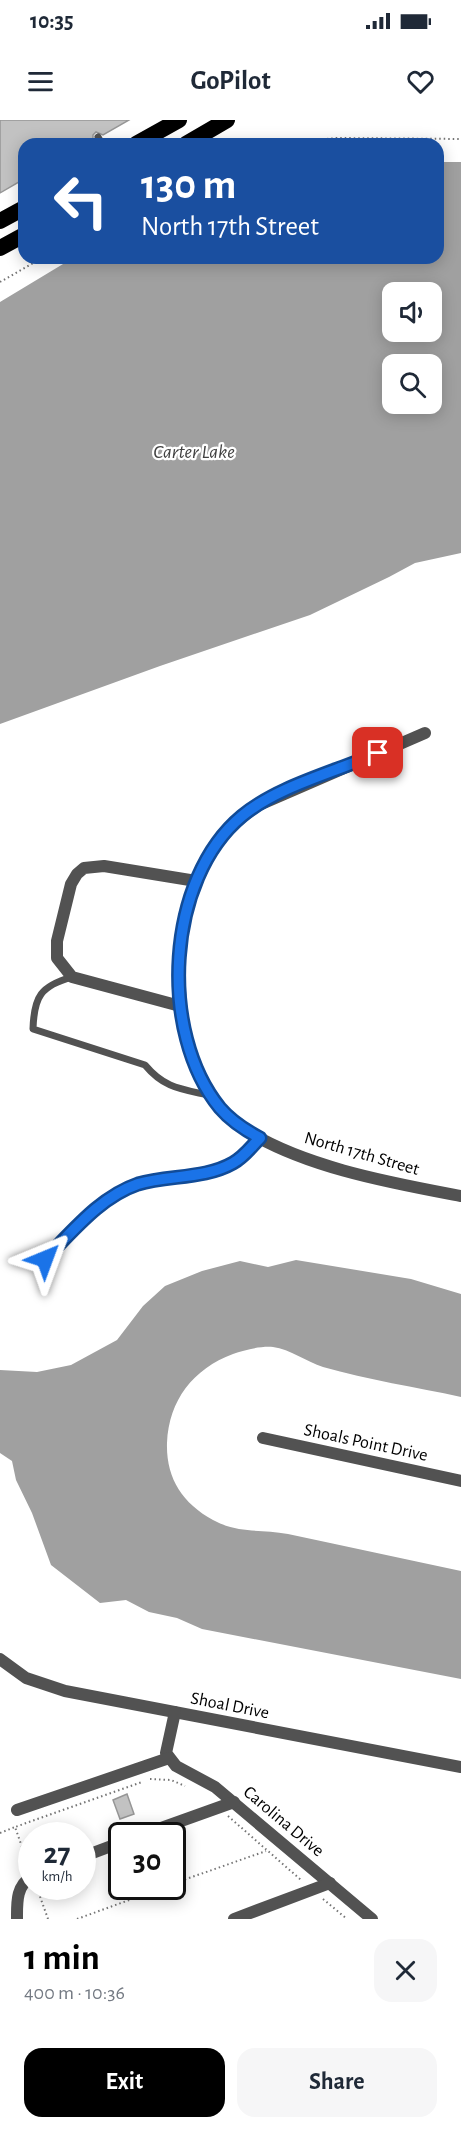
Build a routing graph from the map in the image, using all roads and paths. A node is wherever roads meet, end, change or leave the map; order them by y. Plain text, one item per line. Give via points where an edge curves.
1 (179, 120) edge
2 (227, 120) edge
3 (147, 138) edge
4 (196, 138) edge
5 (444, 139) edge
6 (461, 139) edge
7 (18, 210) edge
8 (0, 221) edge
9 (18, 238) edge
10 (0, 248) edge
11 (32, 264) edge
12 (0, 282) edge
13 (425, 733) dead end
14 (196, 881) junction
15 (72, 977) junction
16 (180, 1006) junction
17 (212, 1096) junction
18 (260, 1138) junction
19 (461, 1196) edge
20 (45, 1259) dead end
21 (263, 1438) dead end
22 (461, 1481) edge
23 (0, 1659) edge
24 (175, 1712) junction
25 (169, 1758) junction
26 (461, 1767) edge
27 (234, 1802) junction
28 (17, 1810) dead end
29 (178, 1822) edge
30 (15, 1827) dead end
31 (0, 1833) edge
32 (267, 1850) dead end
33 (186, 1879) edge
34 (330, 1883) junction
35 (18, 1894) edge
36 (41, 1900) edge
37 (129, 1900) edge
38 (18, 1919) edge
39 (48, 1919) edge
40 (77, 1919) edge
41 (234, 1919) edge
42 (372, 1919) edge

1 - 3 highway
2 - 4 highway
5 - 6 path
7 - 8 highway
9 - 10 highway
11 - 12 path
13 - 14 street, North 17th Street via 259,805 221,837
14 - 15 street via 104,866 84,868 76,874 57,941 57,958
14 - 16 street, North 17th Street via 181,952
15 - 16 street
15 - 17 lane via 42,990 34,1011 33,1029 145,1065 157,1080
16 - 17 street, North 17th Street via 194,1058
17 - 18 street, North 17th Street via 240,1127
18 - 19 street, North 17th Street via 328,1166
18 - 20 street via 223,1168 138,1184 117,1193
21 - 22 street, Shoals Point Drive
23 - 24 street, Shoal Drive via 45,1686
24 - 25 street via 166,1753
24 - 26 street, Shoal Drive
25 - 27 street, Carolina Drive
25 - 28 street
27 - 29 street
27 - 34 street, Carolina Drive
30 - 31 path
32 - 33 path
34 - 41 street
34 - 42 street, Carolina Drive
35 - 38 street
36 - 39 path
37 - 40 path

